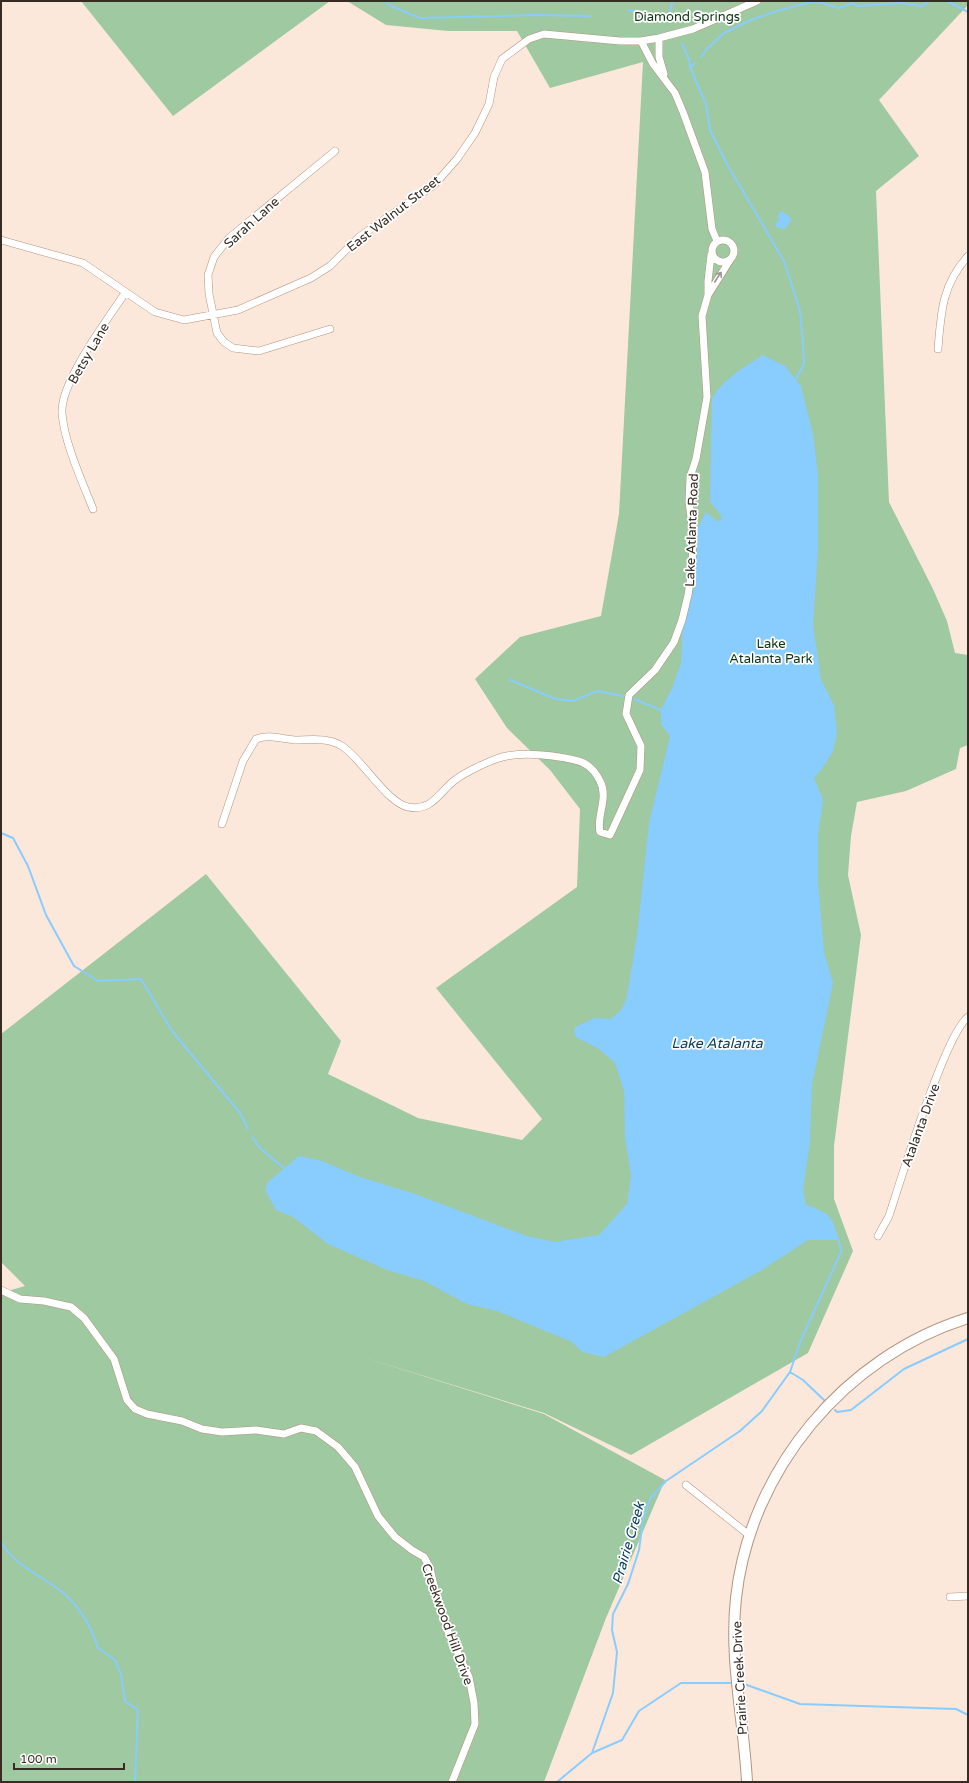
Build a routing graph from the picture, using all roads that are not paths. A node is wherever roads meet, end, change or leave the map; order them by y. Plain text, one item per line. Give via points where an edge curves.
1 (757, 1) edge
2 (659, 38) junction
3 (641, 41) junction
4 (664, 76) junction
5 (335, 151) dead end
6 (1, 240) edge
7 (717, 241) junction
8 (711, 255) junction
9 (968, 256) edge
10 (730, 260) junction
11 (125, 293) junction
12 (708, 295) junction
13 (213, 315) junction
14 (330, 329) dead end
15 (938, 349) dead end
16 (93, 509) dead end
17 (222, 824) dead end
18 (968, 1016) edge
19 (878, 1236) dead end
20 (1, 1290) edge
21 (968, 1318) edge
22 (686, 1485) dead end
23 (749, 1535) junction
24 (968, 1596) edge
25 (950, 1597) dead end
26 (452, 1782) edge
27 (747, 1782) edge

1 - 2 street, East Walnut Street via 693,29
2 - 3 street, East Walnut Street
2 - 4 street via 659,57
3 - 4 street via 653,64
3 - 13 street, East Walnut Street via 544,34 530,39 502,59 494,77 489,104 475,133 434,185 359,237 330,266 311,278 238,310
4 - 7 street via 675,93 705,172 712,229
5 - 13 street, Sarah Lane via 229,238 214,257 208,275
6 - 11 street, East Walnut Street via 83,264
7 - 8 street via 712,247
7 - 10 street via 724,240 733,246 734,254
8 - 10 street via 719,262
8 - 12 street, Lake Atlanta Road
9 - 15 street via 956,270 942,302
12 -> 10 street, Lake Atlanta Road
11 - 13 street, East Walnut Street via 155,312 184,320
11 - 16 street, Betsy Lane via 80,362 65,394 62,412 65,430
12 - 17 street, Lake Atlanta Road via 702,316 707,397 696,459 690,477 689,502 693,534 688,595 674,642 655,670 629,695 626,714 641,746 640,770 610,835 600,832 599,827 603,801 602,783 593,768 578,759 521,755 496,759 456,779 427,807 417,809 406,807 389,795 342,746 326,740 293,740 266,736 256,739 243,761
13 - 14 street, Sarah Lane via 217,333 233,348 259,351
18 - 19 street, Atalanta Drive via 954,1034 889,1216
20 - 26 street, Creekwood Hill Drive via 20,1299 71,1307 84,1318 114,1359 126,1400 135,1409 202,1429 222,1432 256,1430 284,1434 301,1428 316,1431 338,1447 355,1467 378,1516 395,1537 424,1557 430,1568 448,1632 469,1677 475,1724
21 - 23 main road, Prairie Creek Drive via 920,1337 884,1358 847,1389 804,1431 779,1468 758,1508
22 - 23 street
23 - 27 main road, Prairie Creek Drive via 743,1553 736,1599 734,1641
24 - 25 street

